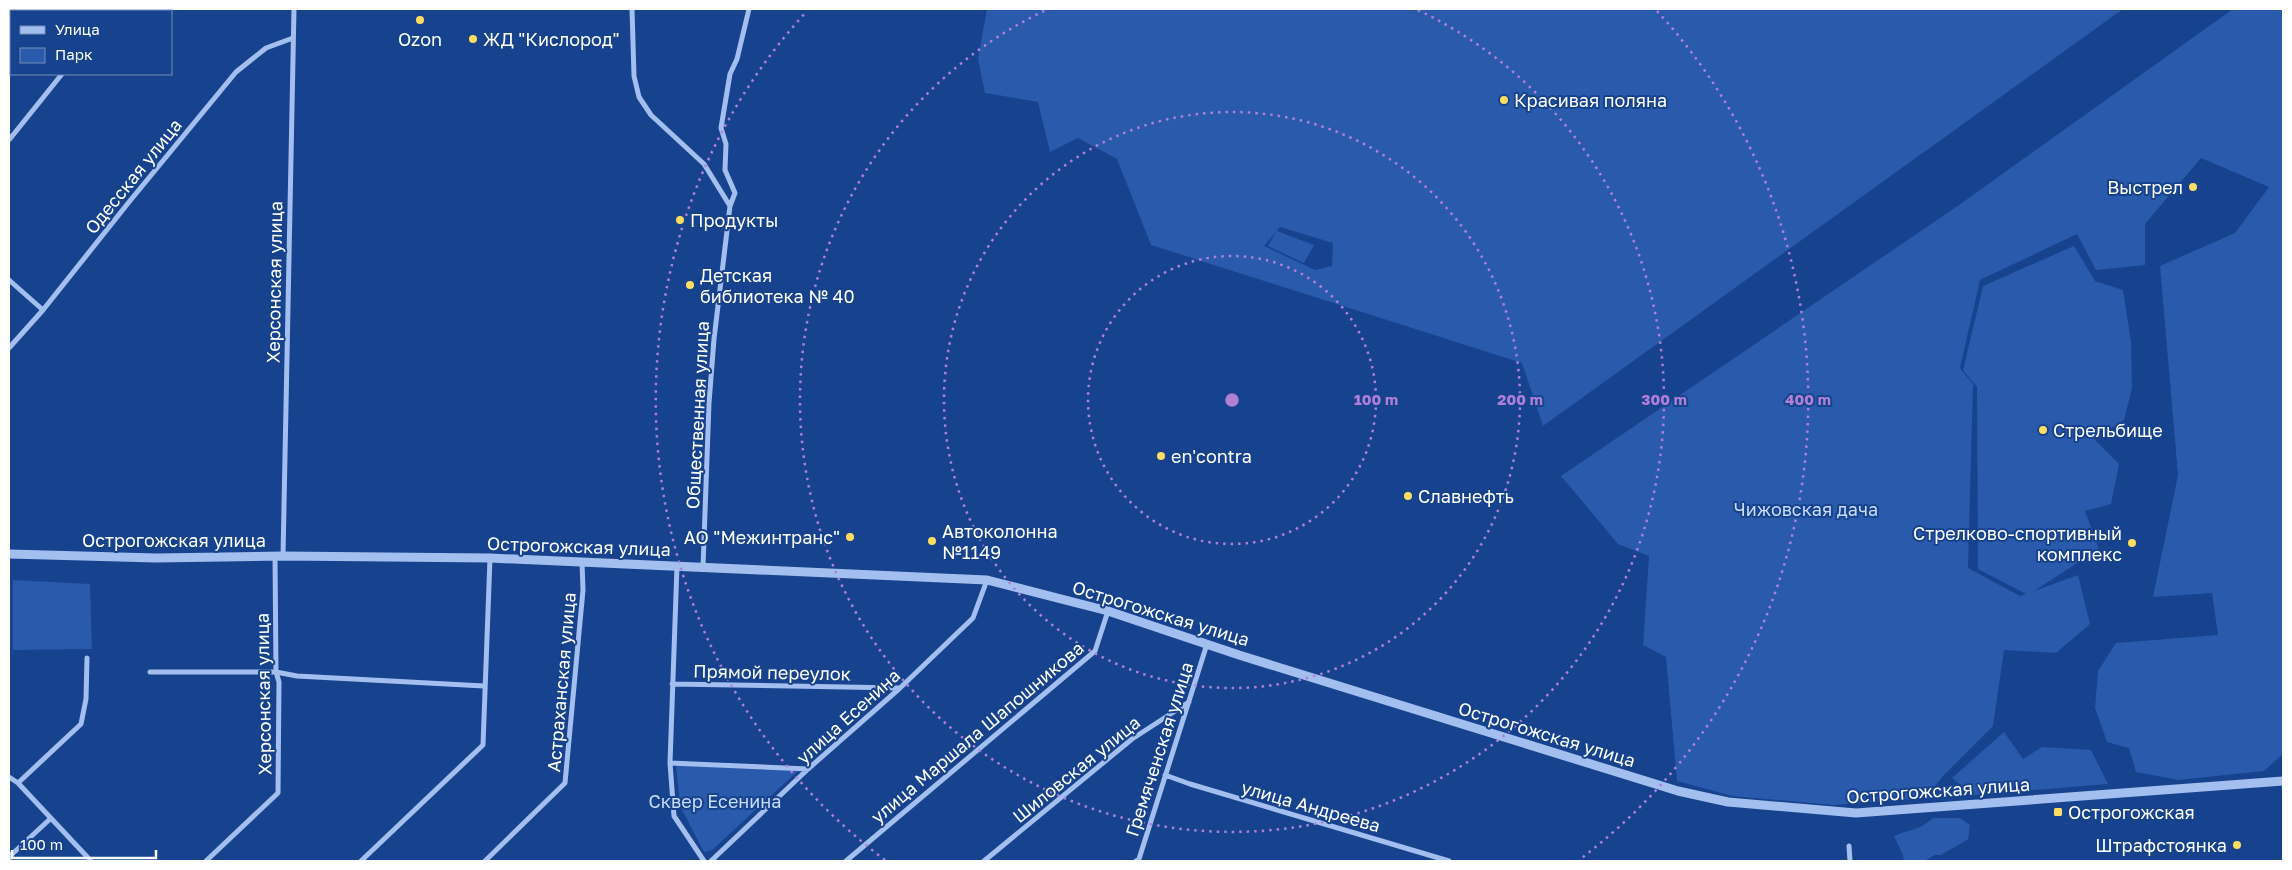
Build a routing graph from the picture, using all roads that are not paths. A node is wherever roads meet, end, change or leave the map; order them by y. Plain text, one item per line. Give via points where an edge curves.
1 (294, 9) edge
2 (632, 9) edge
3 (749, 9) edge
4 (293, 38) junction
5 (61, 75) edge
6 (9, 140) edge
7 (730, 206) junction
8 (9, 280) edge
9 (43, 310) junction
10 (9, 348) edge
11 (9, 554) edge
12 (279, 556) junction
13 (490, 558) junction
14 (582, 562) junction
15 (677, 565) junction
16 (703, 567) junction
17 (987, 580) junction
18 (1108, 611) junction
19 (1206, 644) junction
20 (87, 658) dead end
21 (150, 672) dead end
22 (276, 672) junction
23 (672, 684) junction
24 (484, 686) junction
25 (900, 688) junction
26 (1189, 702) junction
27 (670, 762) junction
28 (808, 769) junction
29 (1165, 775) junction
30 (9, 777) edge
31 (2283, 781) edge
32 (18, 783) junction
33 (50, 819) junction
34 (1849, 846) dead end
35 (9, 860) edge
36 (91, 861) edge
37 (206, 861) edge
38 (361, 861) edge
39 (485, 861) edge
40 (704, 861) edge
41 (711, 861) edge
42 (846, 861) edge
43 (984, 861) edge
44 (1139, 861) edge
45 (1450, 861) edge
46 (1850, 861) edge

1 - 4 street, Херсонская улица
2 - 7 street via 634,76 639,97 651,115 704,164
3 - 7 street, Общественная улица via 737,59 730,74 721,128 726,144 725,170 735,194
4 - 9 street, Одесская улица via 266,48 236,72
4 - 12 street, Херсонская улица
5 - 6 street
7 - 16 street, Общественная улица via 714,339
8 - 9 street
9 - 10 street, Одесская улица
11 - 12 street, Острогожская улица via 156,558
12 - 13 street, Острогожская улица
12 - 22 street, Херсонская улица
13 - 14 street, Острогожская улица
13 - 24 street
14 - 15 street, Острогожская улица
14 - 39 street, Астраханская улица via 583,590 566,783
15 - 16 street, Острогожская улица
15 - 23 street
16 - 17 street, Острогожская улица
17 - 18 street, Острогожская улица
17 - 25 street, улица Есенина via 974,618
18 - 19 street, Острогожская улица
18 - 42 street, улица Маршала Шапошникова via 1095,651
19 - 26 street, Гремяченская улица
19 - 31 street, Острогожская улица via 1583,763 1728,802 1856,813
20 - 32 street via 86,699 81,724
21 - 22 street
22 - 24 street via 297,676
22 - 37 street, Херсонская улица via 279,682 278,793
23 - 25 street, Прямой переулок
23 - 27 street
24 - 38 street via 483,745
25 - 28 street, улица Есенина
26 - 29 street, Гремяченская улица
26 - 43 street, Шиловская улица via 1132,739
27 - 28 street
27 - 40 street via 674,816
28 - 41 street, улица Есенина
29 - 44 street, Гремяченская улица
29 - 45 street, улица Андреева
30 - 32 street
32 - 33 street
33 - 35 street
33 - 36 street
34 - 46 street

